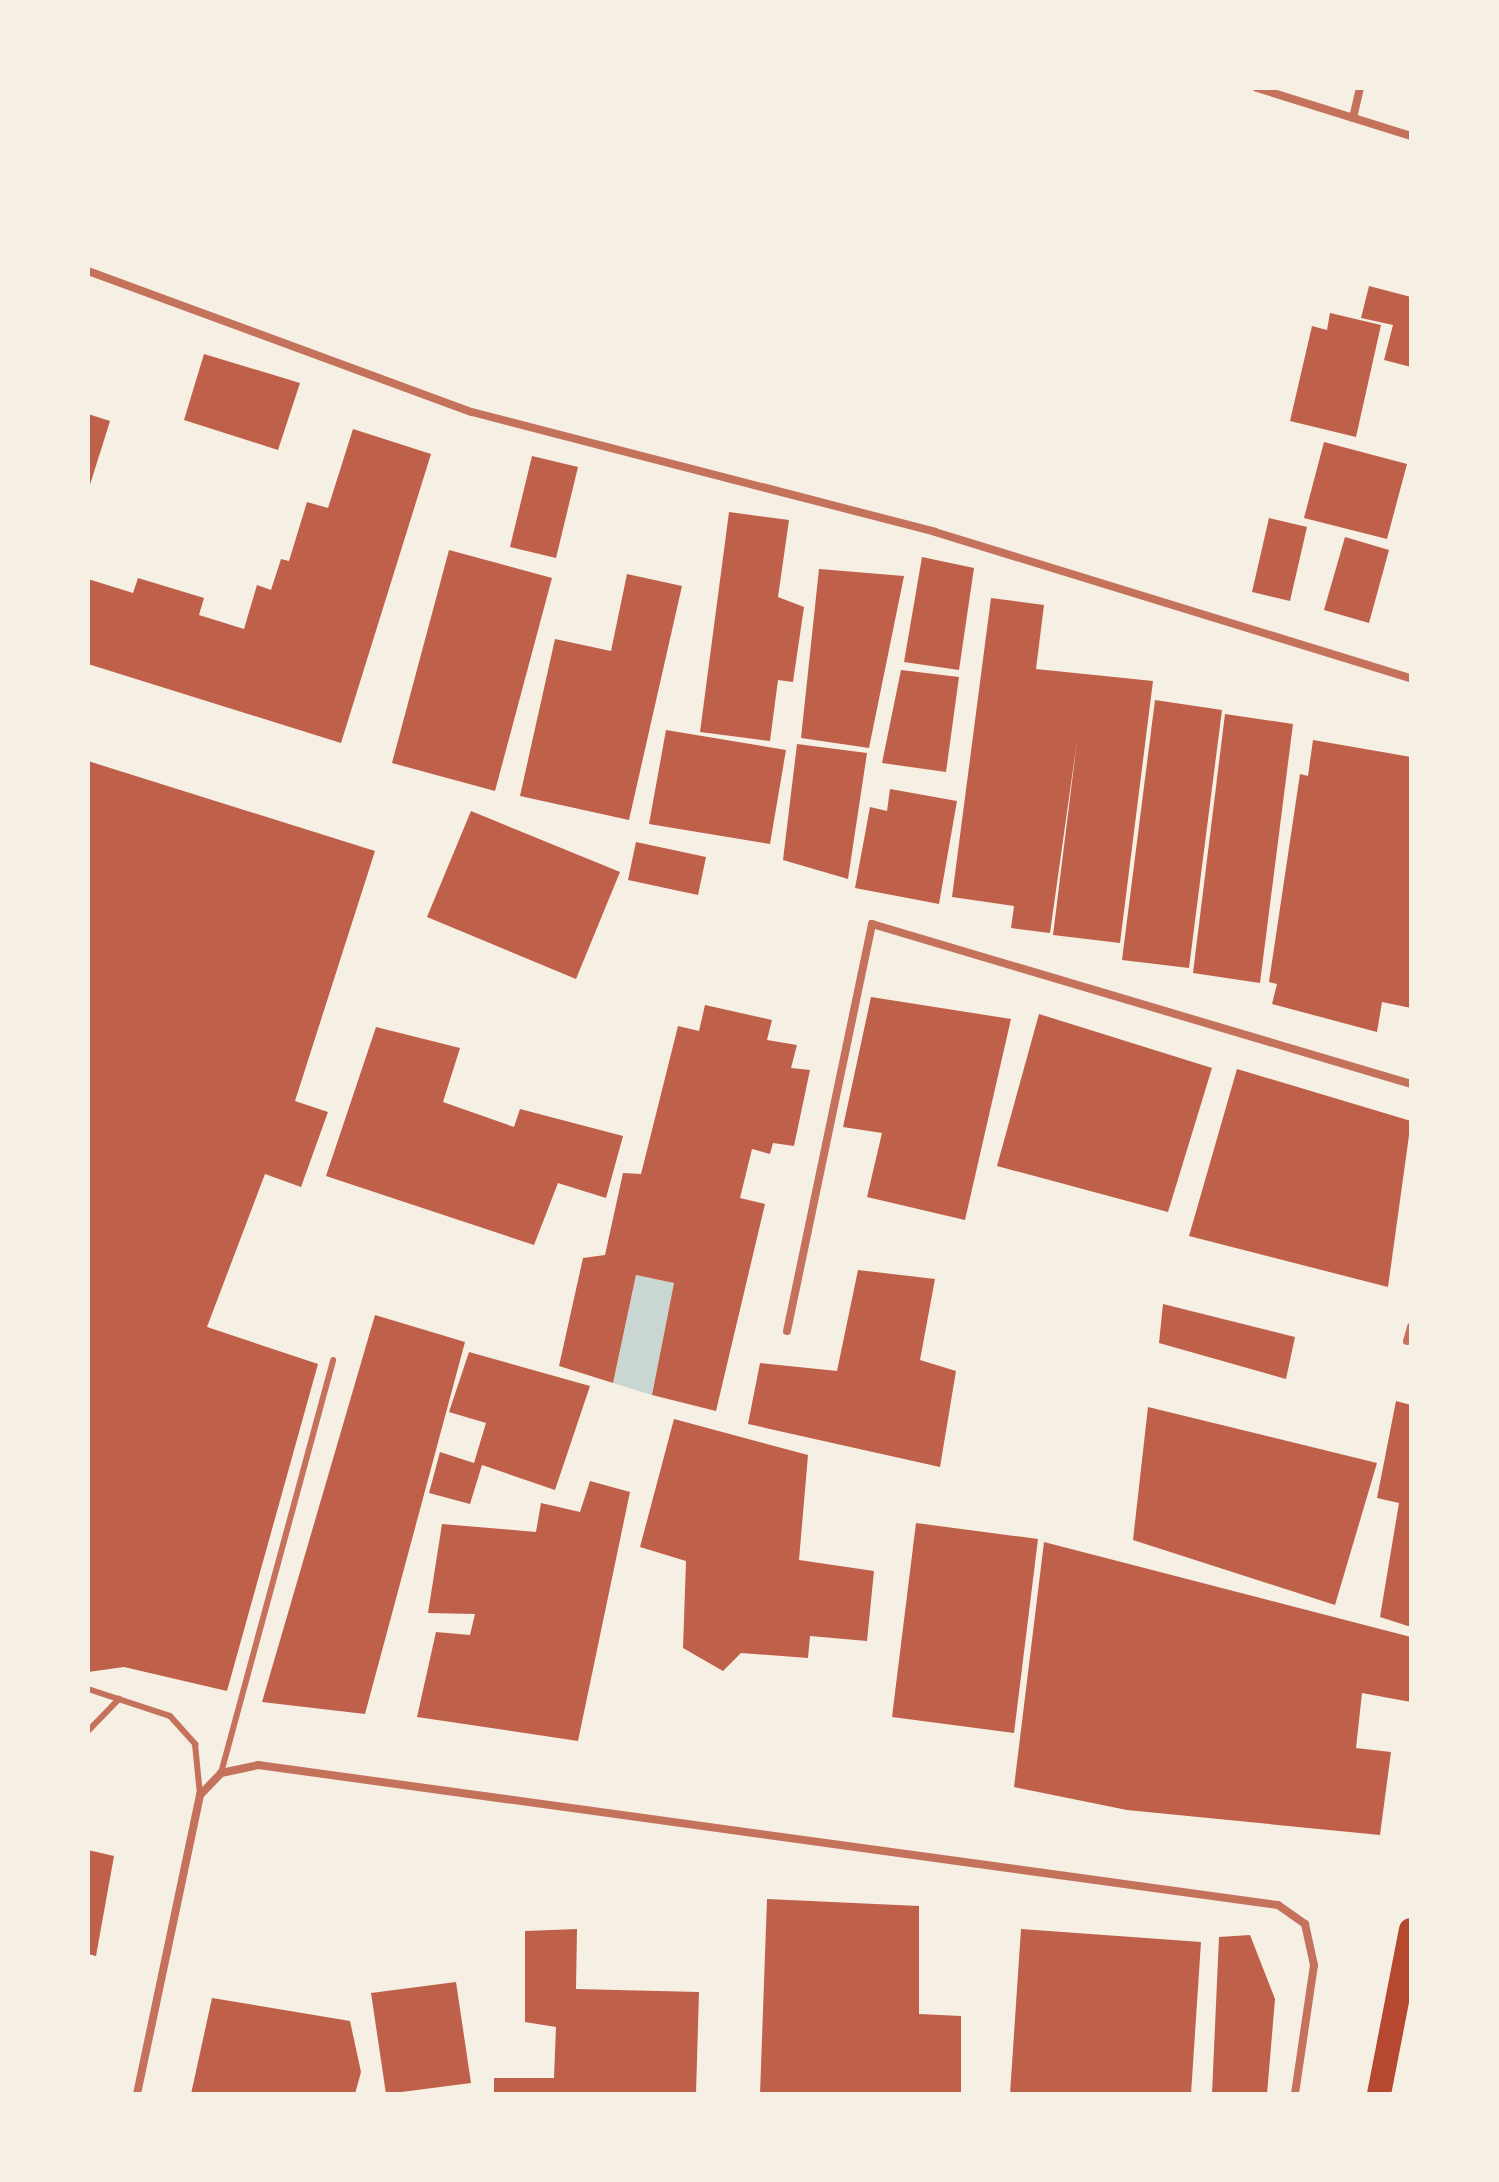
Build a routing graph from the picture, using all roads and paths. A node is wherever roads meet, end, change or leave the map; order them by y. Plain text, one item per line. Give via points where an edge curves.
1 (1257, 88) edge
2 (1360, 88) edge
3 (1353, 118) junction
4 (1411, 136) edge
5 (88, 271) edge
6 (1411, 678) edge
7 (1411, 1084) edge
8 (1411, 1327) edge
9 (787, 1331) dead end
10 (1407, 1341) dead end
11 (333, 1360) dead end
12 (88, 1689) edge
13 (119, 1699) junction
14 (88, 1731) edge
15 (221, 1773) junction
16 (200, 1795) junction
17 (1411, 1930) edge
18 (137, 2094) edge
19 (1295, 2094) edge
20 (1379, 2094) edge

1 - 3 street
2 - 3 street
3 - 4 street
5 - 6 street via 472,412 935,532
7 - 9 street via 872,924
8 - 10 street
11 - 15 lane
12 - 13 lane
13 - 14 lane
13 - 16 lane via 170,1716 195,1744
15 - 16 street
15 - 19 street via 258,1765 1278,1905 1305,1924 1314,1965
16 - 18 street
17 - 20 highway

